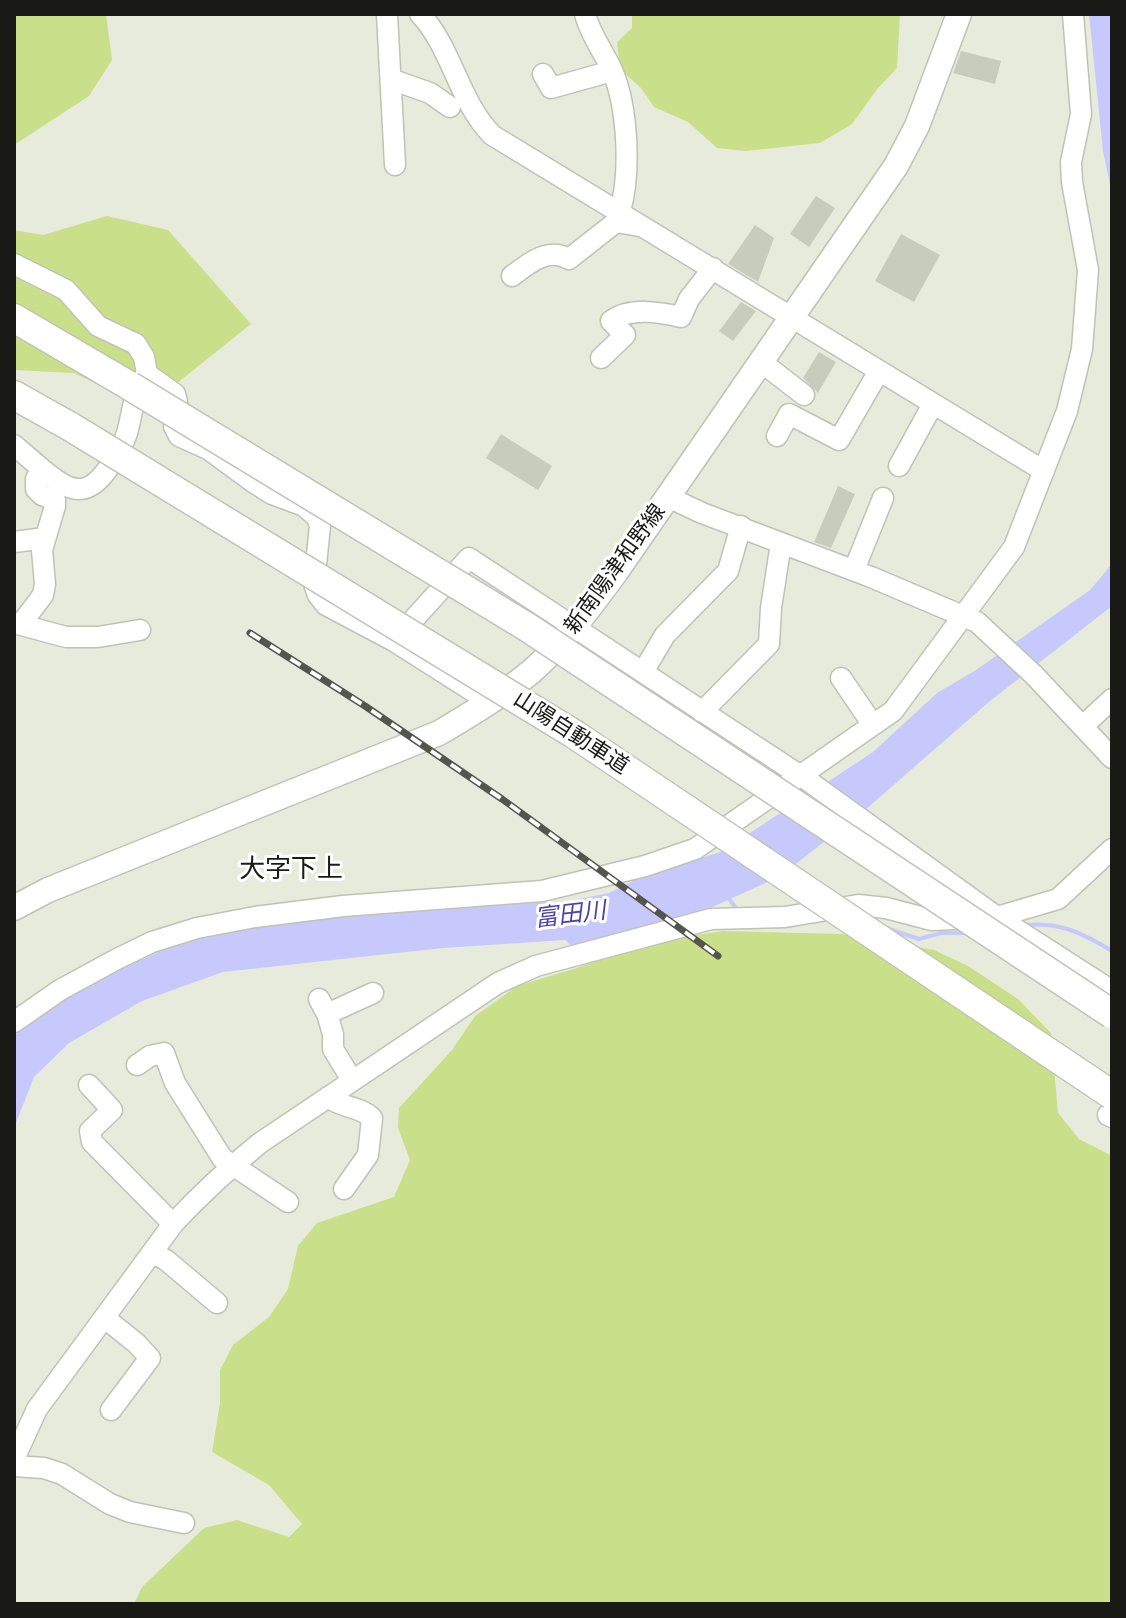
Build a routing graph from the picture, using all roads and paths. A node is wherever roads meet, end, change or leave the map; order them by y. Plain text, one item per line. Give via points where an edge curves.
1 (387, 14) edge
2 (420, 14) edge
3 (585, 14) edge
4 (959, 14) edge
5 (1073, 14) edge
6 (612, 71) junction
7 (543, 74) dead end
8 (393, 80) junction
9 (450, 107) dead end
10 (395, 165) dead end
11 (620, 211) junction
12 (642, 225) junction
13 (14, 264) edge
14 (713, 268) junction
15 (512, 276) dead end
16 (791, 317) junction
17 (14, 318) edge
18 (601, 358) dead end
19 (760, 361) junction
20 (879, 371) junction
21 (138, 380) junction
22 (14, 395) edge
23 (804, 395) dead end
24 (933, 404) junction
25 (777, 436) dead end
26 (14, 445) edge
27 (899, 466) dead end
28 (42, 469) junction
29 (1044, 471) junction
30 (668, 497) junction
31 (883, 498) dead end
32 (741, 526) junction
33 (45, 538) junction
34 (14, 542) edge
35 (781, 543) junction
36 (854, 570) junction
37 (964, 614) junction
38 (17, 624) edge
39 (574, 628) junction
40 (140, 630) dead end
41 (394, 641) junction
42 (643, 672) junction
43 (841, 678) dead end
44 (1112, 699) edge
45 (490, 702) junction
46 (702, 712) junction
47 (873, 725) junction
48 (1083, 726) junction
49 (1112, 758) edge
50 (803, 777) junction
51 (1112, 849) edge
52 (14, 908) edge
53 (997, 917) junction
54 (1112, 991) edge
55 (373, 993) dead end
56 (1112, 1014) edge
57 (14, 1022) edge
58 (137, 1065) dead end
59 (352, 1080) junction
60 (89, 1085) dead end
61 (328, 1097) junction
62 (1111, 1109) edge
63 (231, 1166) junction
64 (344, 1189) dead end
65 (288, 1202) dead end
66 (173, 1224) junction
67 (153, 1253) junction
68 (217, 1303) dead end
69 (106, 1319) junction
70 (111, 1410) dead end
71 (14, 1459) edge
72 (14, 1466) edge
73 (184, 1523) dead end

1 - 8 street
2 - 11 street via 492,135
3 - 6 street
4 - 16 main road, 新南陽津和野線 via 927,102 896,166
5 - 29 street via 1081,114 1071,162 1085,247 1087,308 1067,411
6 - 7 street via 551,88
6 - 11 street via 626,133
8 - 9 street via 430,93
8 - 10 street
11 - 12 street
12 - 14 street
12 - 15 street via 616,222 569,259 560,254 536,258
13 - 21 street via 66,290 98,326 136,344 144,357
14 - 16 street
14 - 18 street via 681,317 618,315 611,321 625,335
16 - 19 main road, 新南陽津和野線
16 - 20 street
17 - 21 highway
19 - 23 street
19 - 30 main road, 新南陽津和野線
20 - 24 street
20 - 25 street via 839,440 789,414
21 - 28 street via 123,443 102,479 89,489 75,490
21 - 41 street via 175,394 174,426 179,436 317,517 318,595 326,605
21 - 56 highway, bridge via 527,627
22 - 62 highway, 山陽自動車道, bridge via 574,734
24 - 27 street
24 - 29 street
26 - 28 street
28 - 33 street via 36,489 55,500
29 - 37 street via 1014,547
30 - 32 street
30 - 39 main road, 新南陽津和野線
31 - 36 street
32 - 35 street
32 - 42 street via 728,571 665,635
33 - 34 street
33 - 38 street via 43,595
35 - 36 street
35 - 46 street via 769,644
36 - 37 street
37 - 47 street via 906,697
37 - 48 street via 999,641
38 - 40 street via 66,637
39 - 41 street via 469,558
39 - 42 street
39 - 45 main road, 新南陽津和野線
41 - 45 street
42 - 46 street
43 - 47 street
44 - 48 street
45 - 52 main road, 新南陽津和野線 via 439,733
46 - 50 street
47 - 50 street
48 - 49 street
50 - 53 street
50 - 57 street via 695,849 645,866 542,891 343,906 197,928 117,959
51 - 53 street via 1058,899
53 - 54 street
53 - 59 street via 932,920 858,905 785,917 692,922 523,971
55 - 59 street via 323,1006 333,1049
58 - 63 street via 164,1053 175,1083
59 - 61 street
60 - 66 street via 112,1110 90,1131 92,1142
61 - 63 street
61 - 64 street via 372,1118 368,1155
63 - 65 street
63 - 66 street
66 - 67 street
67 - 68 street
67 - 69 street
69 - 70 street via 150,1358
69 - 71 street via 37,1409
72 - 73 street via 62,1474 110,1504

